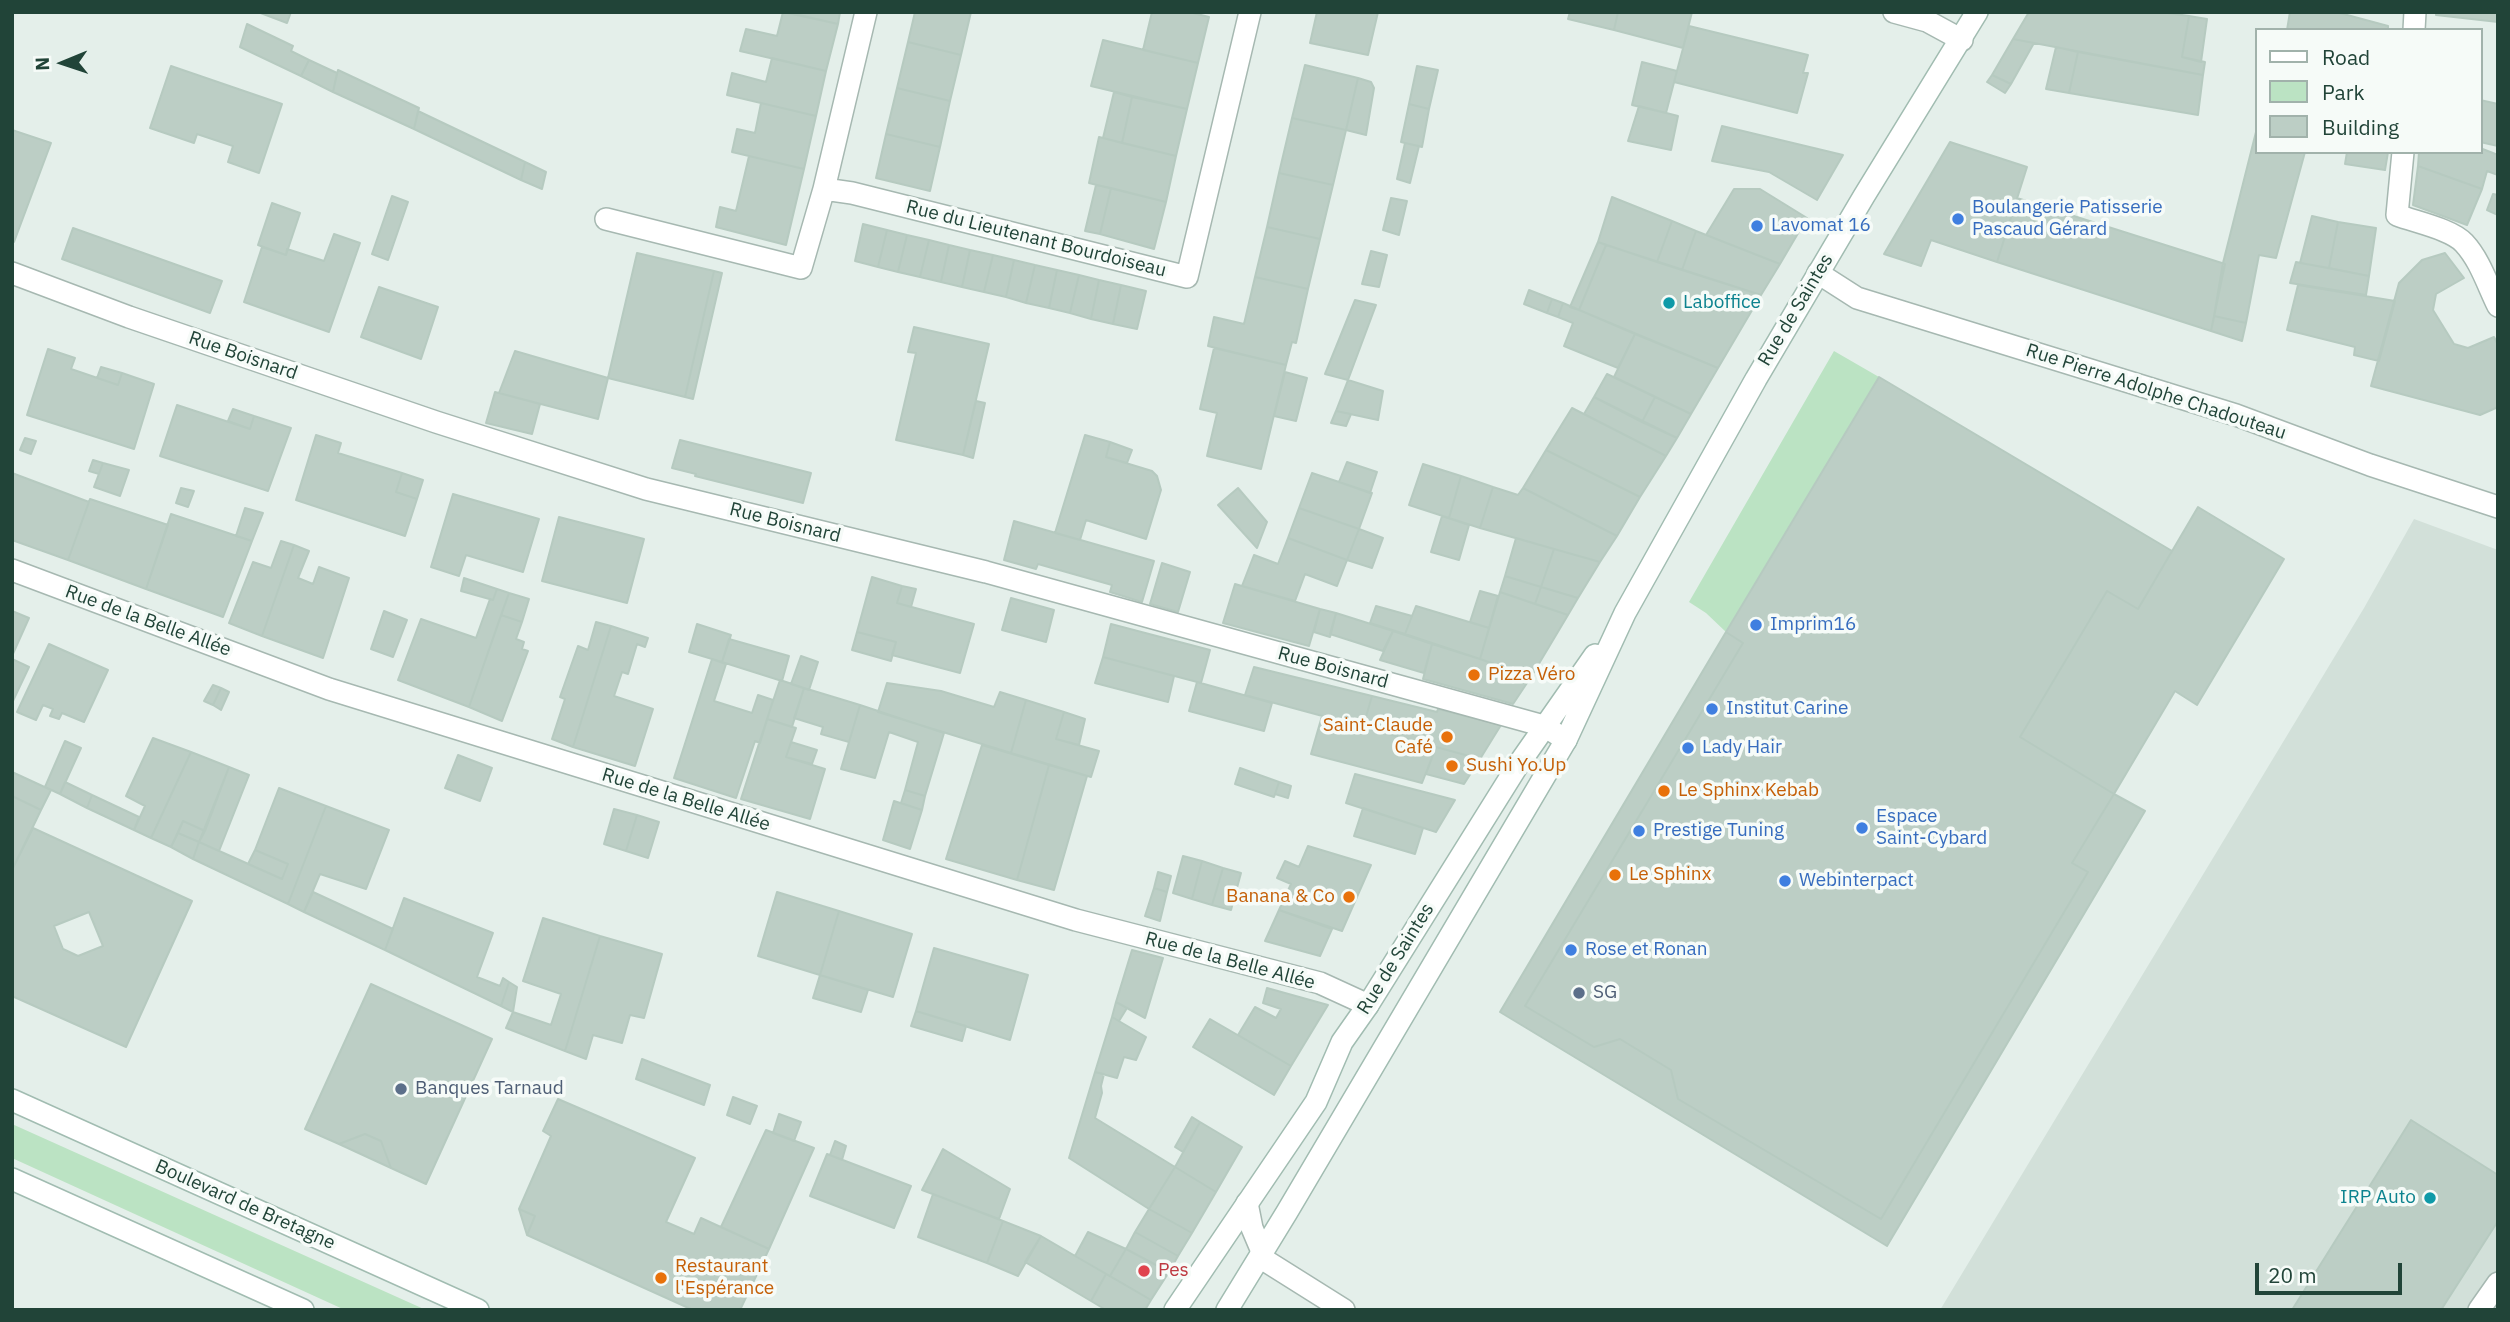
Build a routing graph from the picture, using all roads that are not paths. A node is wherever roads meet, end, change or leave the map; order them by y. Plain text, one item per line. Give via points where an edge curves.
1 (866, 12) edge
2 (1250, 12) edge
3 (1894, 12) edge
4 (1978, 12) edge
5 (1962, 40) junction
6 (2403, 154) edge
7 (824, 189) junction
8 (606, 219) dead end
9 (12, 273) edge
10 (1818, 273) junction
11 (2498, 306) edge
12 (2498, 507) edge
13 (12, 570) edge
14 (1625, 613) junction
15 (1544, 726) junction
16 (1566, 740) junction
17 (1368, 1005) junction
18 (12, 1100) edge
19 (12, 1179) edge
20 (1247, 1203) junction
21 (1262, 1253) junction
22 (2498, 1283) edge
23 (303, 1310) edge
24 (478, 1310) edge
25 (1175, 1310) edge
26 (1227, 1310) edge
27 (1344, 1310) edge
28 (2479, 1310) edge

1 - 7 street
2 - 7 street, Rue du Lieutenant Bourdoiseau via 1187,277
3 - 5 street via 1927,21
4 - 5 street, Rue de Saintes
5 - 10 street, Rue de Saintes
6 - 11 street via 2397,215 2463,242
7 - 8 street via 801,268
9 - 15 street, Rue Boisnard via 436,422 646,489 986,572
10 - 12 street, Rue Pierre Adolphe Chadouteau via 1857,298 2236,415
10 - 14 street, Rue de Saintes
13 - 17 street, Rue de la Belle Allée via 329,688 1076,920 1320,983
14 - 15 street, Rue de Saintes
14 - 16 street, Rue de Saintes
15 - 16 street, Rue Boisnard
15 - 17 street, Rue de Saintes
16 - 21 street, Rue de Saintes
17 - 20 street, Rue de Saintes via 1342,1042 1316,1102
18 - 24 street, Boulevard de Bretagne
19 - 23 street
20 - 21 street
20 - 25 street, Rue de Saintes
21 - 26 street, Rue de Saintes
21 - 27 street via 1266,1261
22 - 28 street

